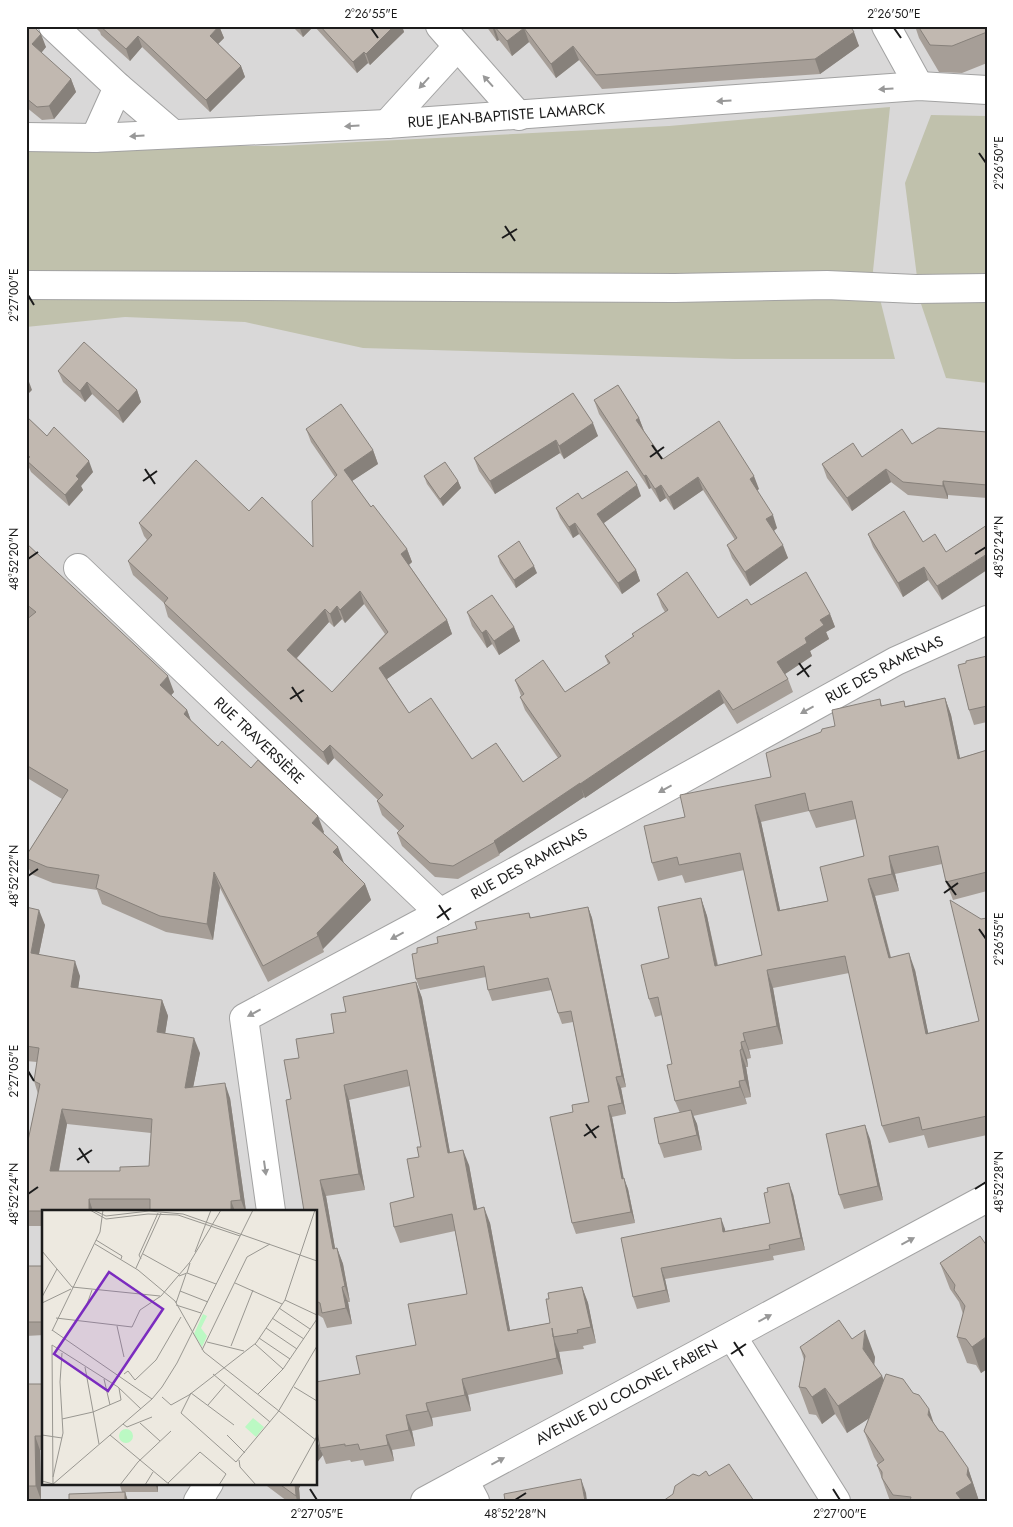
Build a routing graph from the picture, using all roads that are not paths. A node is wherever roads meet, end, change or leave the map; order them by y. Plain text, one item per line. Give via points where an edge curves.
1 (53, 26) edge
2 (886, 26) edge
3 (449, 36) edge
4 (919, 86) junction
5 (118, 88) junction
6 (987, 90) edge
7 (519, 116) junction
8 (387, 124) junction
9 (173, 134) junction
10 (26, 137) edge
11 (95, 138) junction
12 (26, 285) edge
13 (987, 288) edge
14 (78, 568) dead end
15 (987, 620) edge
16 (440, 913) junction
17 (987, 1198) edge
18 (272, 1210) edge
19 (732, 1336) junction
20 (208, 1484) edge
21 (469, 1490) edge
22 (198, 1501) edge
23 (425, 1501) edge
24 (836, 1501) edge

1 - 5 street
2 - 4 street
7 -> 3 street
3 -> 8 street
4 - 6 street, RUE JEAN-BAPTISTE LAMARCK
4 -> 7 street, RUE JEAN-BAPTISTE LAMARCK
5 - 9 street
5 - 11 street
7 - 8 street, RUE JEAN-BAPTISTE LAMARCK
8 -> 9 street, RUE JEAN-BAPTISTE LAMARCK
9 -> 11 street, RUE JEAN-BAPTISTE LAMARCK
10 - 11 street, RUE JEAN-BAPTISTE LAMARCK
12 - 13 street
14 - 16 street, RUE TRAVERSIÈRE
15 -> 16 street, RUE DES RAMENAS via 896,662
16 -> 18 street, RUE DES RAMENAS via 244,1018
19 -> 17 street, AVENUE DU COLONEL FABIEN
21 -> 19 street, AVENUE DU COLONEL FABIEN
19 - 24 street
20 - 22 street
21 - 23 street, AVENUE DU COLONEL FABIEN

